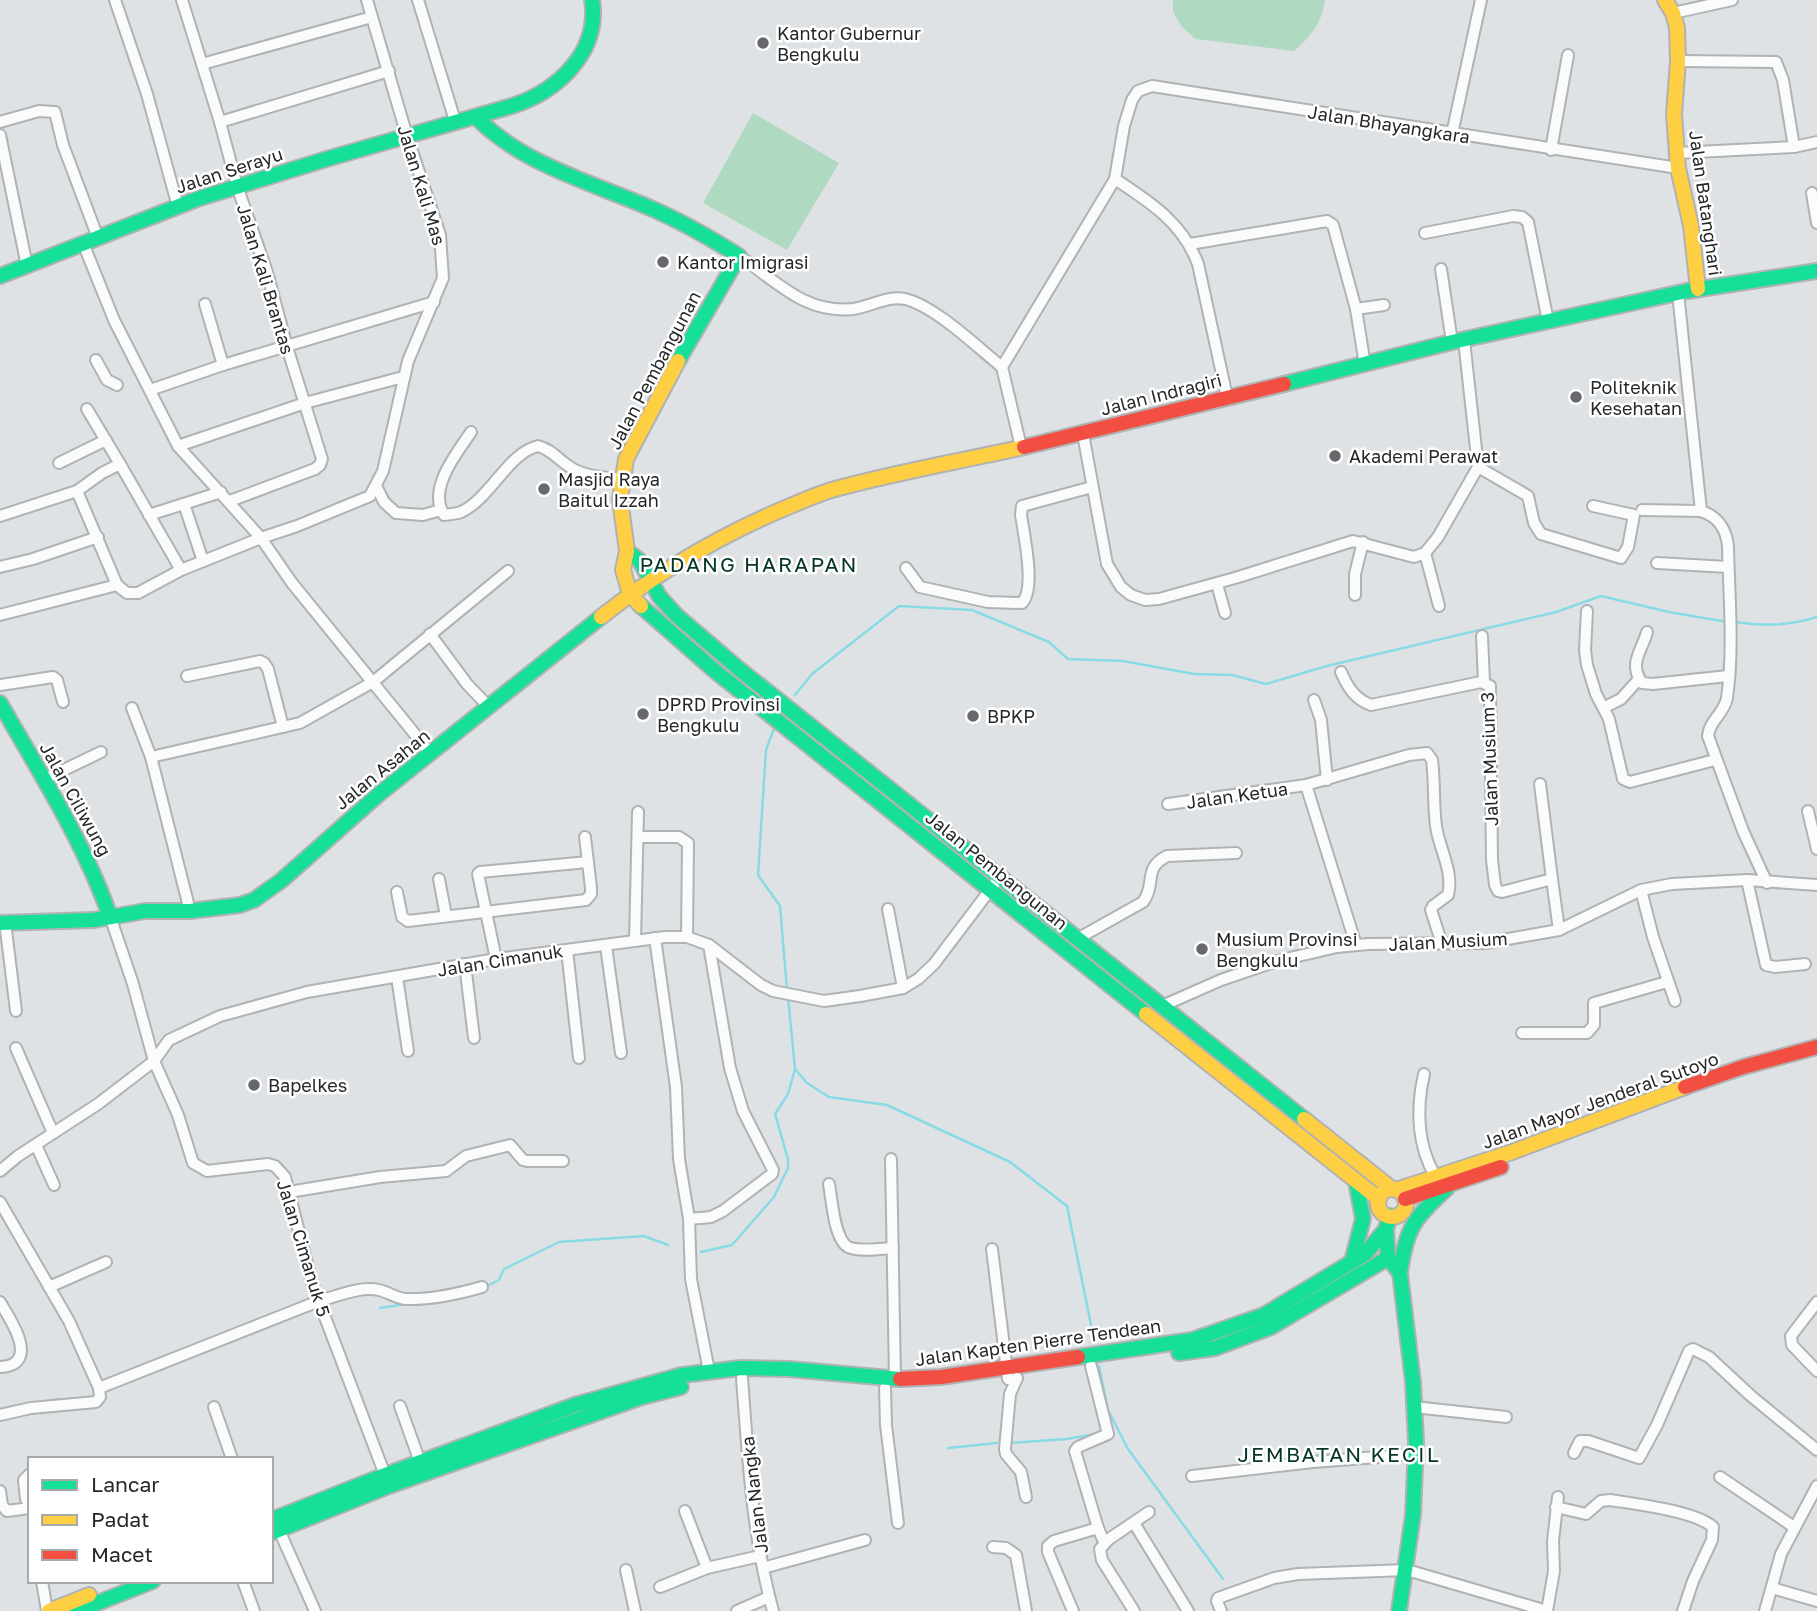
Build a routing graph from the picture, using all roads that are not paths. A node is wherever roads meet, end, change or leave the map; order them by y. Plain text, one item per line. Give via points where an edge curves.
1 (116, 0) edge
2 (183, 0) edge
3 (367, 0) edge
4 (418, 0) edge
5 (592, 0) edge
6 (1481, 0) edge
7 (1732, 0) edge
8 (1669, 7) edge
9 (372, 17) junction
10 (1568, 55) dead end
11 (1678, 61) junction
12 (202, 64) junction
13 (389, 71) junction
14 (476, 117) junction
15 (0, 122) edge
16 (220, 122) junction
17 (456, 124) junction
18 (1452, 134) junction
19 (0, 135) edge
20 (407, 135) junction
21 (1817, 142) edge
22 (1794, 146) junction
23 (1552, 150) junction
24 (1677, 161) junction
25 (1115, 179) junction
26 (237, 186) junction
27 (1812, 193) dead end
28 (178, 206) junction
29 (1817, 223) edge
30 (1425, 233) dead end
31 (98, 238) junction
32 (83, 243) junction
33 (1190, 244) junction
34 (739, 256) junction
35 (26, 266) junction
36 (1441, 269) dead end
37 (1817, 271) edge
38 (0, 276) edge
39 (1698, 289) junction
40 (1678, 293) junction
41 (434, 302) junction
42 (205, 304) dead end
43 (1384, 305) dead end
44 (1356, 309) junction
45 (1548, 321) junction
46 (1458, 341) junction
47 (287, 347) junction
48 (96, 360) dead end
49 (223, 365) junction
50 (1365, 365) junction
51 (1002, 367) junction
52 (404, 377) junction
53 (117, 385) dead end
54 (150, 390) junction
55 (1227, 397) junction
56 (305, 403) junction
57 (87, 409) dead end
58 (471, 432) dead end
59 (1083, 434) junction
60 (106, 440) junction
61 (178, 446) junction
62 (1021, 447) junction
63 (59, 463) dead end
64 (120, 464) junction
65 (1478, 467) junction
66 (622, 479) junction
67 (376, 486) junction
68 (1092, 488) junction
69 (77, 491) junction
70 (221, 492) junction
71 (230, 501) junction
72 (184, 504) junction
73 (1593, 506) dead end
74 (441, 510) junction
75 (1642, 510) dead end
76 (1701, 511) junction
77 (149, 515) junction
78 (0, 516) edge
79 (99, 537) junction
80 (261, 538) junction
81 (1363, 542) junction
82 (627, 551) junction
83 (1425, 553) junction
84 (203, 561) junction
85 (1657, 563) dead end
86 (0, 567) edge
87 (1728, 567) junction
88 (906, 568) dead end
89 (181, 570) junction
90 (508, 570) dead end
91 (650, 580) junction
92 (1217, 584) junction
93 (117, 585) junction
94 (630, 594) junction
95 (1355, 595) dead end
96 (1440, 606) dead end
97 (1587, 611) dead end
98 (1225, 613) dead end
99 (0, 615) edge
100 (1647, 632) dead end
101 (430, 634) junction
102 (1482, 636) dead end
103 (1341, 672) dead end
104 (187, 676) dead end
105 (1728, 676) junction
106 (1639, 679) junction
107 (373, 682) junction
108 (1484, 682) junction
109 (0, 685) edge
110 (1314, 700) dead end
111 (63, 702) dead end
112 (0, 703) edge
113 (489, 707) junction
114 (1605, 707) junction
115 (132, 708) dead end
116 (284, 727) junction
117 (101, 752) dead end
118 (431, 754) junction
119 (833, 755) junction
120 (150, 757) junction
121 (1715, 760) junction
122 (45, 779) junction
123 (1327, 780) junction
124 (1540, 784) dead end
125 (1306, 785) junction
126 (1168, 804) dead end
127 (1808, 811) dead end
128 (638, 812) dead end
129 (586, 837) dead end
130 (638, 837) junction
131 (1817, 849) edge
132 (1236, 853) dead end
133 (587, 862) junction
134 (439, 879) dead end
135 (1552, 879) junction
136 (1747, 880) junction
137 (995, 883) junction
138 (1767, 883) junction
139 (1817, 885) edge
140 (1641, 890) junction
141 (397, 892) dead end
142 (888, 909) dead end
143 (190, 911) junction
144 (485, 911) junction
145 (110, 916) junction
146 (446, 916) junction
147 (2, 920) edge
148 (1559, 930) junction
149 (687, 937) junction
150 (655, 938) junction
151 (1077, 939) junction
152 (635, 941) junction
153 (1442, 944) junction
154 (709, 945) junction
155 (1356, 945) junction
156 (606, 946) junction
157 (567, 950) junction
158 (496, 959) junction
159 (465, 964) junction
160 (1805, 964) dead end
161 (397, 977) junction
162 (1667, 982) junction
163 (903, 988) junction
164 (1675, 1001) dead end
165 (1162, 1006) junction
166 (16, 1011) dead end
167 (1147, 1015) junction
168 (1522, 1033) dead end
169 (474, 1038) dead end
170 (1817, 1047) edge
171 (16, 1048) dead end
172 (408, 1051) dead end
173 (621, 1053) dead end
174 (579, 1058) dead end
175 (1817, 1058) edge
176 (154, 1061) junction
177 (1424, 1073) dead end
178 (53, 1133) junction
179 (36, 1145) junction
180 (891, 1159) dead end
181 (563, 1161) dead end
182 (0, 1171) edge
183 (1435, 1176) junction
184 (1356, 1181) junction
185 (829, 1184) dead end
186 (1451, 1184) junction
187 (54, 1185) dead end
188 (289, 1192) junction
189 (1398, 1193) junction
190 (1379, 1199) junction
191 (0, 1202) edge
192 (689, 1220) junction
193 (1388, 1223) junction
194 (893, 1248) junction
195 (992, 1249) dead end
196 (1388, 1258) junction
197 (1352, 1261) junction
198 (106, 1262) dead end
199 (1400, 1273) junction
200 (49, 1287) junction
201 (482, 1287) dead end
202 (319, 1301) junction
203 (1817, 1302) edge
204 (2, 1310) edge
205 (1091, 1366) junction
206 (0, 1367) edge
207 (709, 1371) junction
208 (1817, 1371) edge
209 (1011, 1375) junction
210 (742, 1378) junction
211 (890, 1384) junction
212 (99, 1388) junction
213 (400, 1406) dead end
214 (214, 1407) dead end
215 (1414, 1407) junction
216 (0, 1415) edge
217 (1506, 1417) dead end
218 (507, 1438) junction
219 (1817, 1450) edge
220 (1574, 1453) dead end
221 (1416, 1454) junction
222 (231, 1457) edge
223 (420, 1462) junction
224 (1192, 1476) dead end
225 (28, 1477) edge
226 (1720, 1477) dead end
227 (387, 1480) junction
228 (1817, 1486) edge
229 (0, 1491) edge
230 (1026, 1497) dead end
231 (28, 1502) edge
232 (28, 1506) edge
233 (685, 1511) dead end
234 (1149, 1512) dead end
235 (898, 1523) dead end
236 (1134, 1523) junction
237 (274, 1527) edge
238 (1794, 1527) junction
239 (1098, 1528) junction
240 (865, 1540) dead end
241 (1104, 1542) junction
242 (993, 1547) dead end
243 (760, 1556) junction
244 (707, 1568) junction
245 (763, 1568) junction
246 (626, 1570) dead end
247 (1407, 1570) junction
248 (42, 1583) edge
249 (119, 1583) edge
250 (148, 1583) edge
251 (244, 1583) edge
252 (660, 1587) dead end
253 (1772, 1588) junction
254 (769, 1597) junction
255 (1817, 1601) edge
256 (1519, 1607) edge
257 (48, 1611) edge
258 (77, 1611) edge
259 (254, 1611) edge
260 (315, 1611) edge
261 (635, 1611) edge
262 (737, 1611) edge
263 (773, 1611) edge
264 (1026, 1611) edge
265 (1073, 1611) edge
266 (1134, 1611) edge
267 (1188, 1611) edge
268 (1221, 1611) edge
269 (1399, 1611) edge
270 (1547, 1611) edge
271 (1683, 1611) edge
272 (1765, 1611) edge

1 - 28 street
2 - 12 street, Jalan Kali Brantas
3 - 9 street, Jalan Kali Mas
4 - 17 street
5 - 14 main road, Jalan Serayu via 594,29 558,82 532,99
6 - 18 street
7 - 8 street
8 - 11 main road, Jalan Batanghari via 1677,28
9 - 12 street
9 - 13 street, Jalan Kali Mas
10 - 23 street
11 - 22 street via 1776,62
11 - 24 main road, Jalan Batanghari
12 - 16 street, Jalan Kali Brantas
13 - 16 street
13 - 20 street, Jalan Kali Mas
14 - 17 main road, Jalan Serayu
14 - 34 main road via 489,131 524,152 677,220
15 - 31 street via 39,111 55,112
16 - 26 street, Jalan Kali Brantas
17 - 20 main road, Jalan Serayu
18 - 23 street, Jalan Bhayangkara
18 - 25 street, Jalan Bhayangkara via 1152,86 1138,91 1132,100
19 - 35 street
20 - 26 main road, Jalan Serayu
20 - 41 street, Jalan Kali Mas via 443,253 443,278
21 - 22 street, Jalan Bhayangkara
22 - 24 street, Jalan Bhayangkara
23 - 24 street, Jalan Bhayangkara
24 - 39 main road, Jalan Batanghari
25 - 33 street via 1172,220
25 - 51 street
26 - 28 main road, Jalan Serayu
26 - 47 street, Jalan Kali Brantas
27 - 29 street
28 - 31 main road, Jalan Serayu
30 - 45 street via 1522,217 1528,222
31 - 32 main road, Jalan Serayu
32 - 35 main road, Jalan Serayu
32 - 54 street via 114,320
33 - 44 street via 1327,221 1333,225
33 - 55 street
34 - 51 street via 819,308 856,308 902,298 915,302
34 - 66 main road, Jalan Pembangunan via 645,419
35 - 38 main road, Jalan Serayu
36 - 46 street
37 - 39 main road, Jalan Indragiri
39 - 40 main road, Jalan Indragiri
40 - 45 main road, Jalan Indragiri
40 - 76 street
41 - 47 street
41 - 52 street, Jalan Kali Mas
42 - 49 street
43 - 44 street
44 - 50 street
45 - 46 main road, Jalan Indragiri
46 - 50 main road, Jalan Indragiri
46 - 65 street
47 - 49 street
47 - 56 street, Jalan Kali Brantas
48 - 53 street via 107,380
49 - 54 street
50 - 55 main road, Jalan Indragiri
51 - 62 street
52 - 56 street
52 - 67 street, Jalan Kali Mas
54 - 61 street
55 - 59 main road, Jalan Indragiri
56 - 61 street
56 - 71 street, Jalan Kali Brantas via 320,465
57 - 60 street
58 - 74 street via 442,478
59 - 62 main road, Jalan Indragiri
59 - 68 street
60 - 63 street
60 - 64 street
61 - 70 street
62 - 91 main road, Jalan Indragiri via 833,489 767,516
64 - 69 street
64 - 77 street
65 - 73 street via 1528,496 1541,534 1621,558 1628,547 1634,515
65 - 83 street
66 - 74 street via 580,472 538,446 521,455 460,512 444,514
66 - 82 main road, Jalan Pembangunan
67 - 74 street via 396,513 423,515
67 - 80 street via 362,500
68 - 88 street via 1023,506 1028,574 1027,596 1021,603 988,602 920,587
68 - 92 street via 1107,564 1130,595 1159,599
69 - 78 street
69 - 79 street
70 - 71 street
70 - 72 street
71 - 80 street
72 - 77 street
72 - 84 street
75 - 76 street
76 - 87 street via 1720,522 1727,534
77 - 89 street
79 - 86 street
79 - 93 street
80 - 84 street
80 - 107 street
81 - 83 street via 1414,557
81 - 92 street via 1344,542
81 - 95 street
82 - 91 main road, Jalan Pembangunan via 640,561
82 - 94 main road, Jalan Pembangunan via 622,570
83 - 96 street
84 - 89 street
85 - 87 street
87 - 105 street
89 - 93 street via 138,593 127,593
90 - 101 street
91 - 94 main road, Jalan Asahan
91 - 119 main road, Jalan Pembangunan via 659,596 695,632
92 - 98 street
93 - 99 street
94 - 113 main road, Jalan Asahan
94 - 119 main road, Jalan Pembangunan via 715,671
97 - 114 street via 1587,665
100 - 106 street via 1636,657
101 - 107 street
101 - 113 street
102 - 108 street
103 - 108 street, Jalan Musium 3 via 1357,698 1371,705
104 - 116 street via 264,663
105 - 106 street via 1646,685
105 - 121 street via 1725,705 1709,728
106 - 114 street via 1621,699
107 - 116 street via 300,723
107 - 118 street
108 - 135 street, Jalan Musium 3 via 1491,689 1495,885 1502,892
109 - 111 street via 53,677
110 - 123 street via 1321,720
112 - 122 main road, Jalan Ciliwung
113 - 118 main road, Jalan Asahan
114 - 121 street via 1626,782
115 - 120 street
116 - 120 street
117 - 122 street
118 - 143 main road, Jalan Asahan via 264,895 240,905
119 - 137 main road, Jalan Pembangunan
120 - 143 street
121 - 138 street
122 - 145 main road, Jalan Ciliwung via 100,886
123 - 125 street, Jalan Ketua
123 - 153 street, Jalan Ketua via 1419,753 1430,756 1436,824 1450,887 1448,895 1431,910
124 - 135 street
125 - 126 street, Jalan Ketua
125 - 155 street
127 - 131 street
128 - 130 street
129 - 133 street
130 - 149 street via 679,837 688,843
130 - 152 street
132 - 151 street via 1167,856 1150,871 1143,902
133 - 144 street via 591,894 586,900
133 - 144 street via 482,870 478,874
134 - 146 street
135 - 148 street
136 - 138 street, Jalan Musium
136 - 140 street, Jalan Musium via 1697,881
136 - 160 street via 1766,965
137 - 151 main road, Jalan Pembangunan
137 - 163 street, Jalan Cimanuk via 934,964
137 - 167 main road, Jalan Pembangunan
138 - 139 street, Jalan Musium
140 - 148 street, Jalan Musium
140 - 162 street
141 - 146 street via 405,921
142 - 163 street
143 - 145 main road, Jalan Asahan
144 - 146 street
144 - 158 street
145 - 147 main road, Jalan Asahan via 94,913
145 - 176 street
147 - 166 street
148 - 153 street, Jalan Musium via 1485,943
149 - 150 street, Jalan Cimanuk
149 - 154 street, Jalan Cimanuk
150 - 152 street, Jalan Cimanuk
150 - 192 street
151 - 165 main road, Jalan Pembangunan
152 - 156 street, Jalan Cimanuk
153 - 155 street, Jalan Musium
154 - 163 street, Jalan Cimanuk via 761,985 798,997 835,1000
154 - 192 street via 730,1068 743,1111 773,1171 723,1212
155 - 165 street, Jalan Musium via 1278,961
156 - 157 street, Jalan Cimanuk
156 - 173 street
157 - 158 street, Jalan Cimanuk
157 - 174 street
158 - 159 street, Jalan Cimanuk
159 - 161 street, Jalan Cimanuk
159 - 169 street
161 - 172 street
161 - 176 street, Jalan Cimanuk via 307,992 220,1016 169,1040
162 - 164 street
162 - 168 street via 1594,1003 1594,1025 1587,1033
165 - 167 main road
165 - 189 main road, Jalan Pembangunan
167 - 184 main road, Jalan Pembangunan
170 - 183 main road, Jalan Mayor Jenderal Sutoyo
171 - 178 street
175 - 186 main road, Jalan Mayor Jenderal Sutoyo via 1731,1083
176 - 178 street, Jalan Cimanuk
176 - 188 street, Jalan Cimanuk 5 via 193,1163 206,1171 275,1166 285,1177
177 - 183 street via 1419,1107 1423,1151
178 - 179 street, Jalan Cimanuk
179 - 182 street, Jalan Cimanuk
179 - 187 street
180 - 194 street
181 - 188 street via 527,1161 510,1145 466,1156 446,1171
183 - 189 main road, Jalan Mayor Jenderal Sutoyo
184 - 190 main road, Jalan Pembangunan
184 - 197 main road via 1363,1219
185 - 194 street via 845,1245
186 - 189 main road, Jalan Mayor Jenderal Sutoyo
186 - 199 main road via 1415,1217
188 - 202 street, Jalan Cimanuk 5
189 - 190 main road via 1384,1192
189 - 193 main road via 1405,1206
190 - 193 main road
191 - 200 street
192 - 207 street via 691,1279
193 - 196 main road
193 - 197 main road, Jalan Kapten Pierre Tendean via 1365,1254
194 - 211 street
195 - 209 street
196 - 199 main road
196 - 205 main road, Jalan Kapten Pierre Tendean via 1271,1326 1232,1343
197 - 209 main road, Jalan Kapten Pierre Tendean via 1264,1315 1212,1334
198 - 200 street
199 - 215 main road
200 - 212 street
201 - 202 street via 406,1299 368,1289
202 - 212 street
202 - 227 street, Jalan Cimanuk 5
203 - 208 street via 1791,1335 1792,1345
204 - 206 street via 16,1329 21,1353 18,1361
205 - 209 main road, Jalan Kapten Pierre Tendean
205 - 239 street via 1108,1434 1075,1451
207 - 211 main road, Jalan Kapten Pierre Tendean via 779,1369
207 - 218 main road, Jalan Kapten Pierre Tendean via 587,1401
209 - 211 main road, Jalan Kapten Pierre Tendean via 934,1388
209 - 230 street via 1004,1449 1021,1472
210 - 211 main road, Jalan Kapten Pierre Tendean
210 - 218 main road, Jalan Kapten Pierre Tendean via 703,1381
210 - 243 street, Jalan Nangka
211 - 235 street via 886,1425
212 - 216 street via 96,1402
213 - 223 street
214 - 222 street
215 - 217 street
215 - 221 main road
218 - 223 main road, Jalan Kapten Pierre Tendean
218 - 227 main road, Jalan Kapten Pierre Tendean
219 - 220 street via 1709,1357 1693,1349 1639,1458 1588,1441 1580,1441
221 - 224 street
221 - 247 main road
223 - 227 main road, Jalan Kapten Pierre Tendean
225 - 231 street via 24,1480
226 - 238 street
227 - 237 main road
228 - 238 street
229 - 232 street via 7,1511
233 - 244 street
234 - 236 street
236 - 241 street
236 - 267 street
237 - 260 street
238 - 253 street
239 - 241 street
239 - 265 street via 1048,1546
240 - 245 street
241 - 266 street via 1102,1560
242 - 264 street via 1016,1555
243 - 244 street
243 - 245 street, Jalan Nangka
244 - 252 street
245 - 254 street, Jalan Nangka
246 - 261 street
247 - 256 street
247 - 268 street via 1274,1578 1217,1599
247 - 269 main road
248 - 257 street
249 - 257 main road
250 - 258 main road
251 - 259 street
253 - 255 street
253 - 272 street
254 - 262 street
254 - 263 street, Jalan Nangka
256 - 270 street
270 - 271 street via 1557,1502 1586,1514 1601,1501 1610,1500 1703,1519 1713,1527 1712,1541

